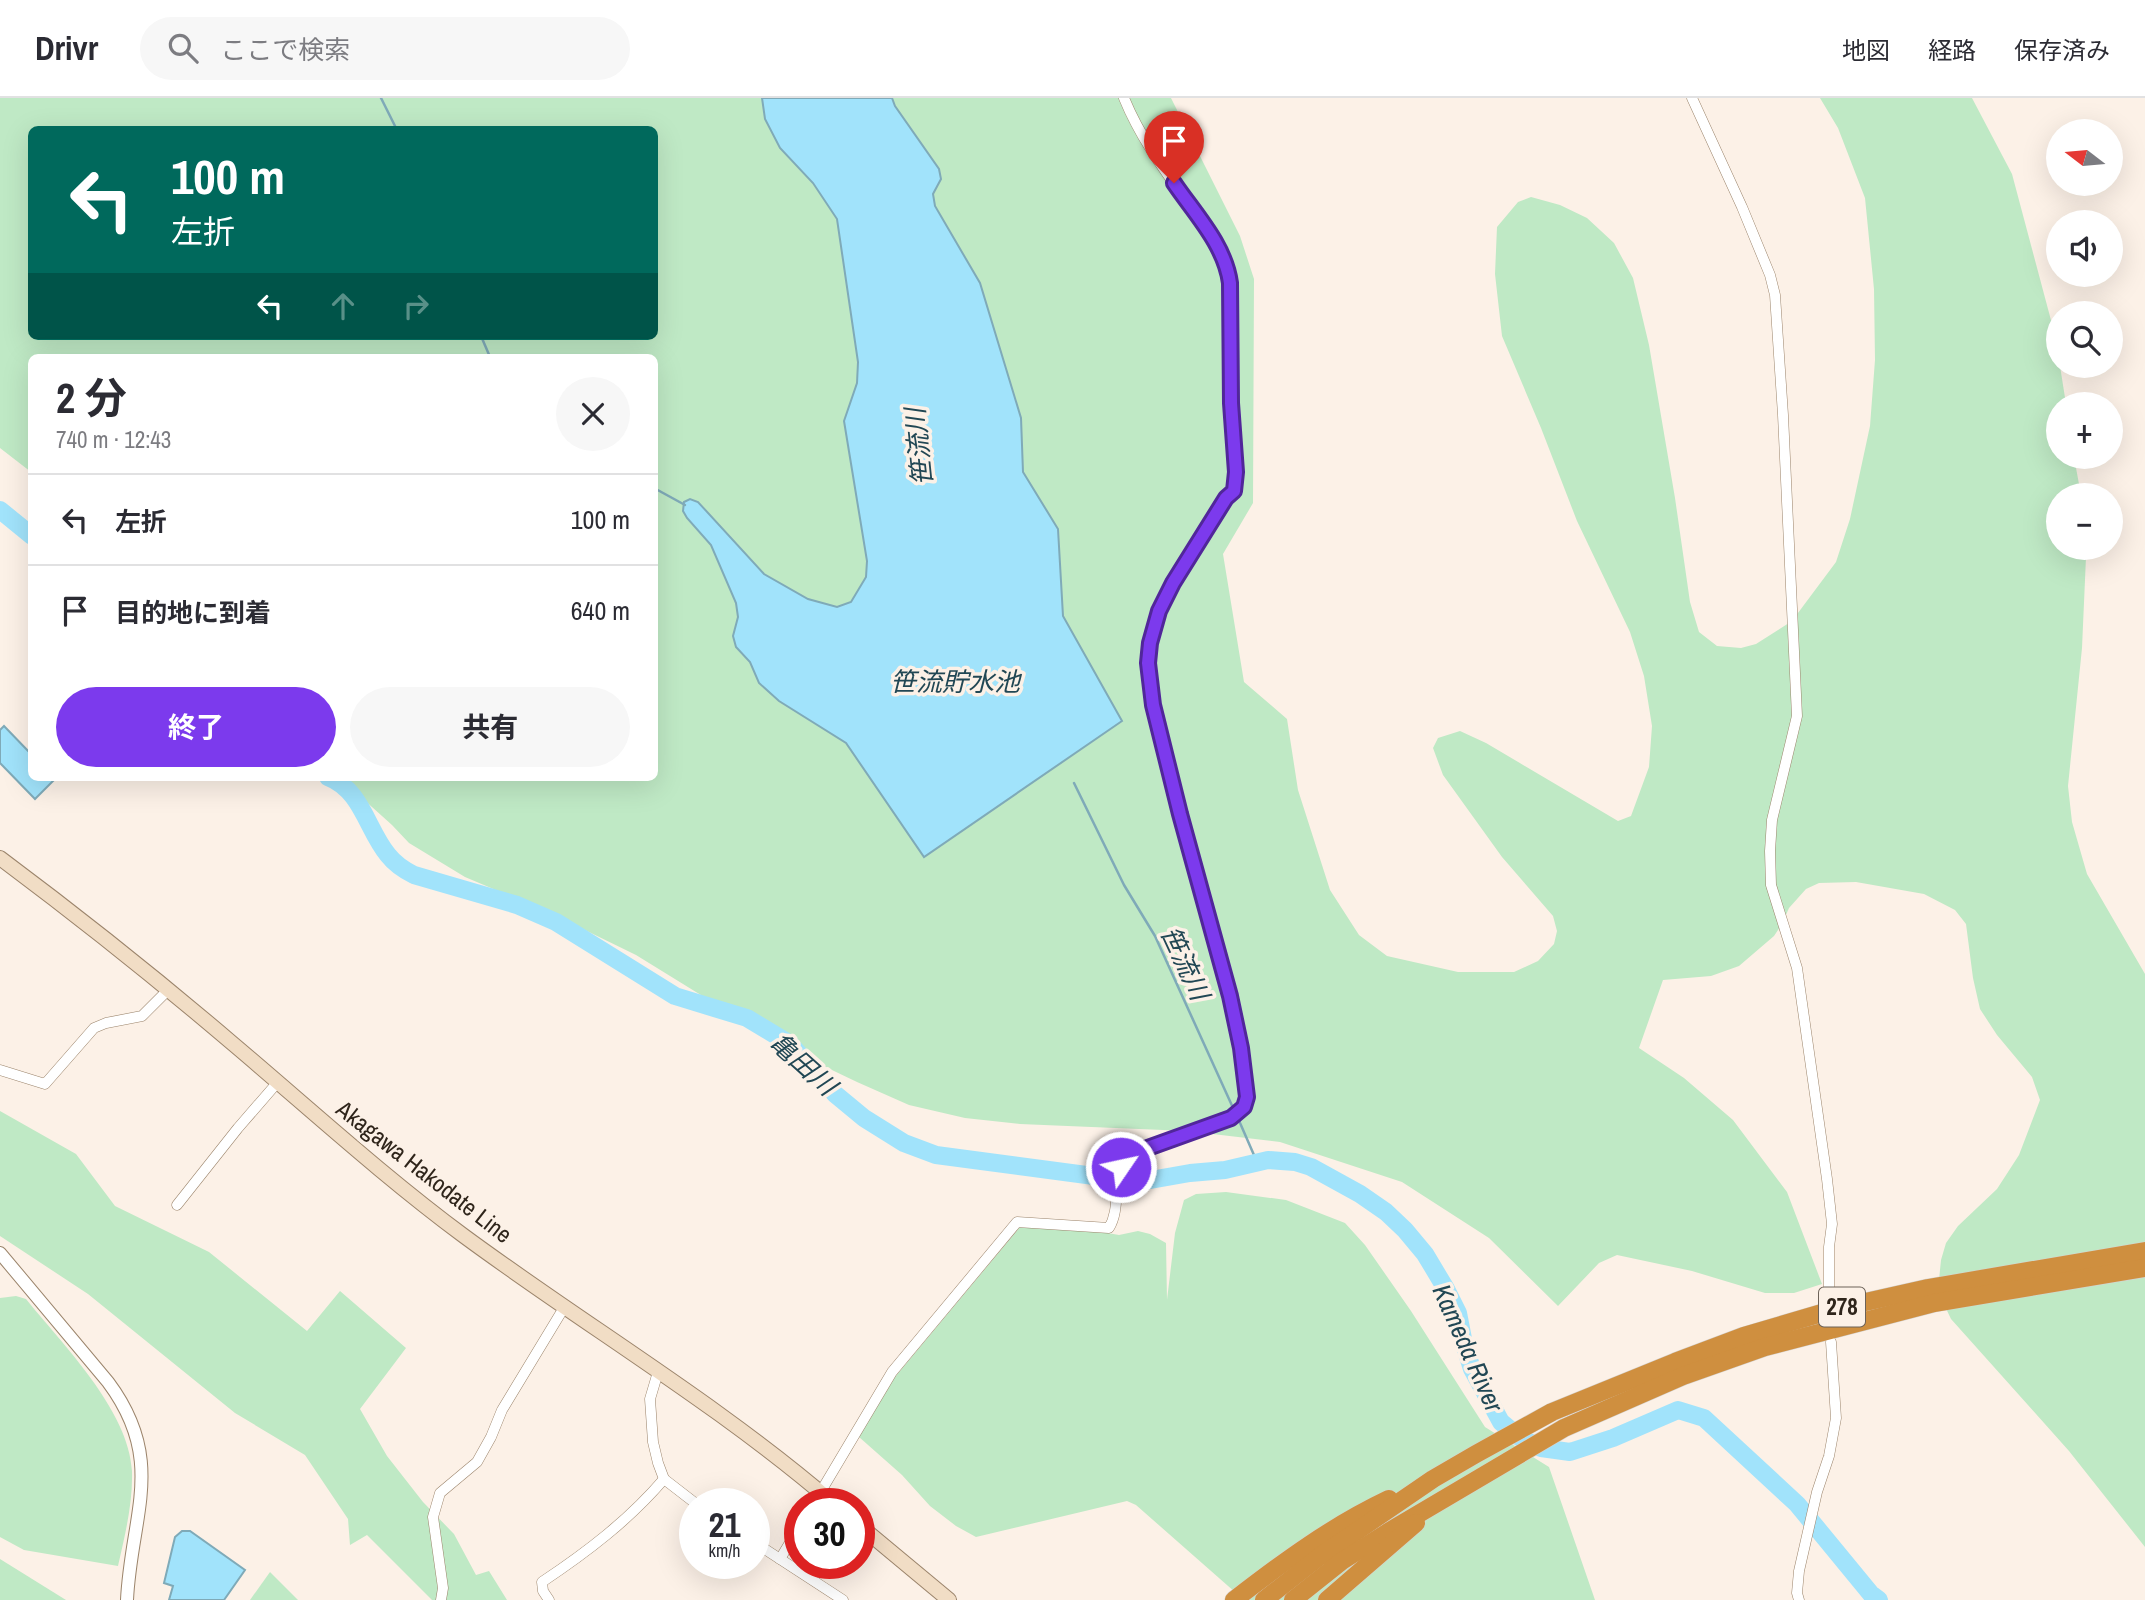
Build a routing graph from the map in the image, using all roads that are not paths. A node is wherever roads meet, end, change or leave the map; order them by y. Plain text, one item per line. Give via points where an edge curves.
1 (1124, 98) edge
2 (1692, 98) edge
3 (0, 858) edge
4 (167, 991) junction
5 (0, 1070) edge
6 (277, 1083) junction
7 (177, 1205) dead end
8 (2145, 1251) edge
9 (0, 1253) edge
10 (2145, 1268) edge
11 (1829, 1296) dead end
12 (565, 1306) junction
13 (1831, 1342) dead end
14 (658, 1371) junction
15 (664, 1479) junction
16 (1433, 1479) junction
17 (804, 1488) edge
18 (823, 1488) edge
19 (679, 1491) edge
20 (1444, 1497) junction
21 (875, 1538) edge
22 (770, 1552) edge
23 (784, 1552) edge
24 (780, 1559) junction
25 (127, 1600) edge
26 (441, 1600) edge
27 (549, 1600) edge
28 (843, 1600) edge
29 (949, 1600) edge
30 (1234, 1600) edge
31 (1264, 1600) edge
32 (1293, 1600) edge
33 (1327, 1600) edge
34 (1799, 1600) edge

1 - 18 street via 1150,148 1217,245 1230,283 1234,491 1173,583 1159,611 1148,663 1153,705 1230,996 1247,1097 1236,1115 1131,1154 1119,1172 1115,1219 1109,1228 1017,1222 892,1372
2 - 11 street via 1742,207 1775,295 1797,716 1772,820 1771,885 1797,968 1832,1224
3 - 4 main road, Akagawa Hakodate Line
4 - 5 street via 142,1016 94,1028 45,1084
4 - 6 main road, Akagawa Hakodate Line
6 - 7 street
6 - 12 main road, Akagawa Hakodate Line via 464,1236
8 - 16 highway, 278 via 1928,1288 1744,1336 1552,1412
9 - 25 street via 108,1382 133,1425 143,1476
10 - 20 highway, 278 via 1934,1303 1777,1343 1683,1376 1564,1428
12 - 14 main road, Akagawa Hakodate Line
12 - 26 street via 502,1410 477,1462 440,1493 433,1517
13 - 34 street via 1836,1418 1798,1571
14 - 15 street via 650,1399 653,1442
14 - 17 main road, Akagawa Hakodate Line
15 - 19 street
15 - 27 street via 642,1506 581,1557 542,1582
16 - 30 highway via 1320,1536
16 - 31 highway, 278
20 - 32 highway, 278 via 1342,1561
20 - 33 highway
21 - 29 main road
22 - 24 street
23 - 24 street
24 - 28 street

